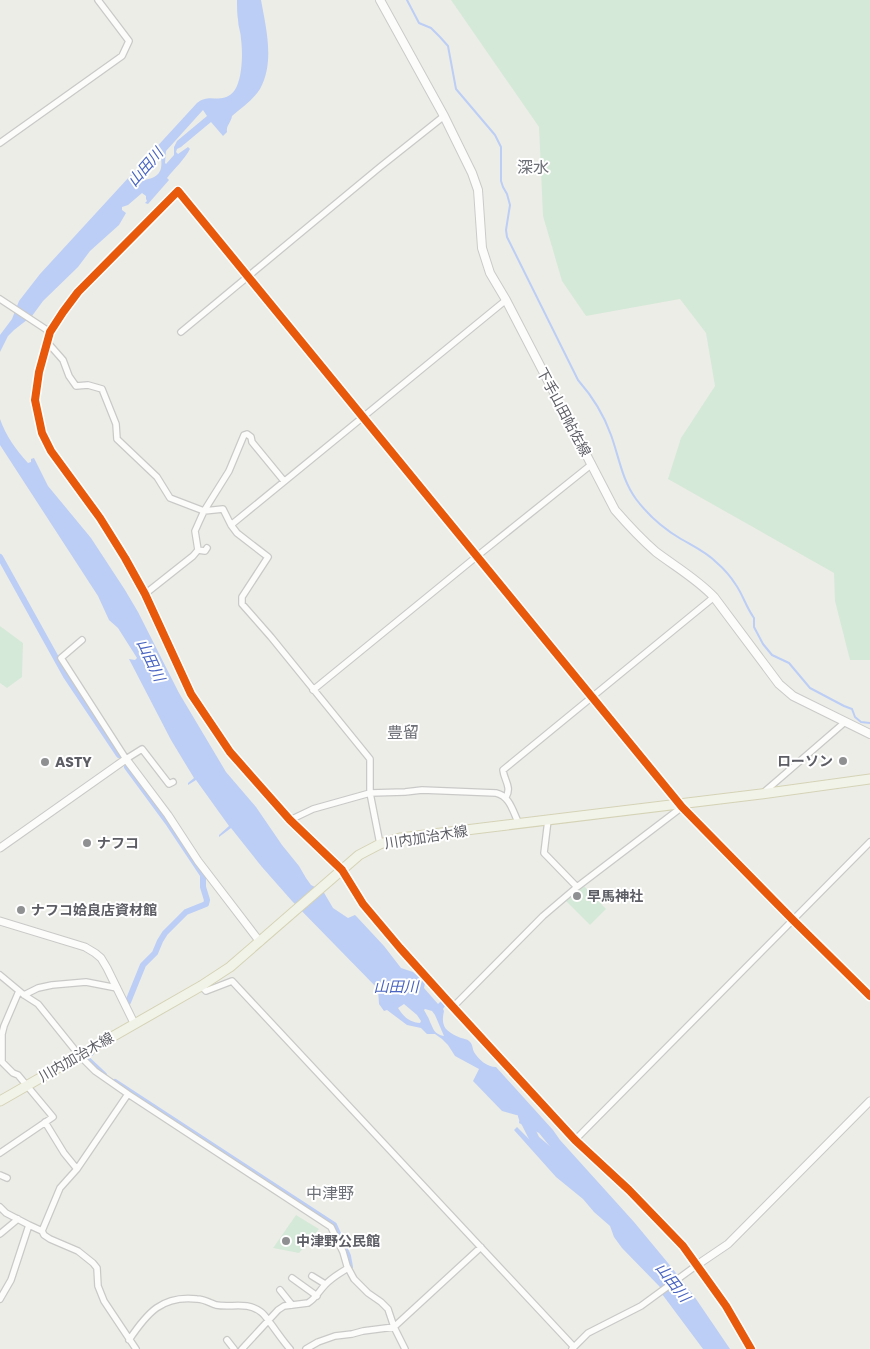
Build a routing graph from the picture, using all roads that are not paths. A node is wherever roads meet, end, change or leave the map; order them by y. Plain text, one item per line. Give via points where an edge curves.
1 (98, 0) edge
2 (380, 0) edge
3 (444, 116) junction
4 (0, 143) edge
5 (247, 277) junction
6 (0, 299) edge
7 (506, 300) junction
8 (49, 331) junction
9 (181, 332) dead end
10 (48, 343) junction
11 (362, 418) junction
12 (592, 464) junction
13 (284, 481) junction
14 (204, 511) junction
15 (231, 524) junction
16 (208, 548) dead end
17 (198, 550) junction
18 (476, 557) junction
19 (145, 594) junction
20 (714, 597) junction
21 (82, 640) dead end
22 (313, 690) junction
23 (593, 698) junction
24 (845, 722) junction
25 (870, 734) edge
26 (126, 759) junction
27 (870, 779) edge
28 (173, 782) dead end
29 (370, 793) junction
30 (761, 794) junction
31 (506, 797) junction
32 (680, 805) junction
33 (290, 820) junction
34 (548, 820) junction
35 (519, 824) junction
36 (870, 842) edge
37 (380, 844) junction
38 (0, 848) edge
39 (341, 871) junction
40 (577, 887) junction
41 (793, 920) junction
42 (0, 921) edge
43 (260, 942) junction
44 (0, 975) edge
45 (201, 986) junction
46 (117, 988) junction
47 (22, 993) junction
48 (870, 996) edge
49 (452, 1007) junction
50 (134, 1023) junction
51 (79, 1056) junction
52 (26, 1086) junction
53 (128, 1094) junction
54 (0, 1100) edge
55 (870, 1100) edge
56 (45, 1122) junction
57 (575, 1140) junction
58 (0, 1153) edge
59 (77, 1169) junction
60 (0, 1175) edge
61 (7, 1178) dead end
62 (0, 1207) edge
63 (18, 1219) junction
64 (29, 1224) junction
65 (42, 1230) junction
66 (0, 1234) edge
67 (480, 1247) junction
68 (694, 1267) junction
69 (348, 1268) junction
70 (312, 1276) dead end
71 (292, 1278) dead end
72 (325, 1284) junction
73 (280, 1290) dead end
74 (317, 1296) junction
75 (0, 1299) edge
76 (292, 1305) junction
77 (268, 1321) junction
78 (394, 1327) junction
79 (129, 1340) junction
80 (227, 1340) dead end
81 (573, 1348) edge
82 (136, 1349) edge
83 (234, 1349) edge
84 (242, 1349) edge
85 (290, 1349) edge
86 (306, 1349) edge
87 (406, 1349) edge
88 (751, 1349) edge

1 - 4 street via 129,41 122,56
2 - 3 main road, 下手山田帖佐線
3 - 5 street
3 - 7 main road, 下手山田帖佐線 via 478,190 482,248 490,273
5 - 8 street via 178,191 78,292
5 - 9 street
5 - 11 street
6 - 8 street
7 - 11 street
7 - 12 main road, 下手山田帖佐線
8 - 10 street
10 - 14 street via 63,360 76,386 102,389 116,424 117,439 156,477 170,498
10 - 19 street via 34,400 42,434 100,518
11 - 13 street
11 - 18 street
12 - 18 street
12 - 20 main road, 下手山田帖佐線 via 615,510 626,522 656,552 696,579
13 - 14 street via 251,437 244,435 229,471
13 - 15 street
14 - 15 street via 223,509
14 - 17 street via 195,532
15 - 22 street via 237,533 268,557 242,597 242,604
16 - 17 street
17 - 19 street
18 - 22 street
18 - 23 street
19 - 33 street via 191,694 230,752
20 - 23 street
20 - 24 main road, 下手山田帖佐線 via 779,684 793,696
21 - 26 street via 61,658
22 - 29 street via 370,759
23 - 31 street via 503,770 509,787
23 - 32 street
24 - 25 main road, 下手山田帖佐線
24 - 30 street
26 - 28 street via 142,749 168,784
26 - 38 street
26 - 43 street
27 - 30 main road, 川内加治木線
29 - 31 street via 422,790 496,793
29 - 33 street via 313,809
29 - 37 street
30 - 32 main road, 川内加治木線
31 - 35 street
32 - 34 main road, 川内加治木線
32 - 40 street
32 - 41 street
33 - 39 street
34 - 35 main road, 川内加治木線
34 - 40 street via 544,853
35 - 37 main road, 川内加治木線 via 400,838
36 - 41 street
37 - 39 main road, 川内加治木線 via 359,855
39 - 43 main road, 川内加治木線
39 - 49 street via 363,904
40 - 49 street via 543,916
41 - 48 street
41 - 57 street
42 - 46 street via 95,952
43 - 45 main road, 川内加治木線
44 - 47 street
45 - 50 main road, 川内加治木線
45 - 67 street via 206,991 232,981
46 - 47 street via 77,982
46 - 50 street
47 - 51 street via 38,1004
47 - 52 street via 4,1026 2,1062
49 - 57 street
50 - 51 main road, 川内加治木線
51 - 52 main road, 川内加治木線
51 - 53 street via 95,1072
52 - 54 main road, 川内加治木線
52 - 56 street via 53,1117
53 - 59 street
53 - 69 street via 332,1227
55 - 68 street via 728,1244
56 - 58 street
56 - 59 street
57 - 68 street via 683,1246
59 - 65 street via 60,1188
60 - 61 street
62 - 63 street
63 - 64 street
63 - 66 street
64 - 65 street
64 - 75 street via 11,1280
65 - 79 street via 50,1239 78,1251 97,1268 98,1286 104,1301
67 - 78 street
67 - 81 street
68 - 81 street via 641,1306 588,1333
68 - 88 street via 726,1306
69 - 72 street
69 - 78 street via 357,1284 388,1310
70 - 72 street
71 - 74 street
72 - 74 street
73 - 76 street
74 - 76 street via 308,1303
76 - 77 street via 278,1310
77 - 79 street via 262,1312 250,1306 216,1305 186,1298 158,1306 145,1317
77 - 84 street
77 - 85 street
78 - 86 street via 335,1336
78 - 87 street
79 - 82 street
80 - 83 street

